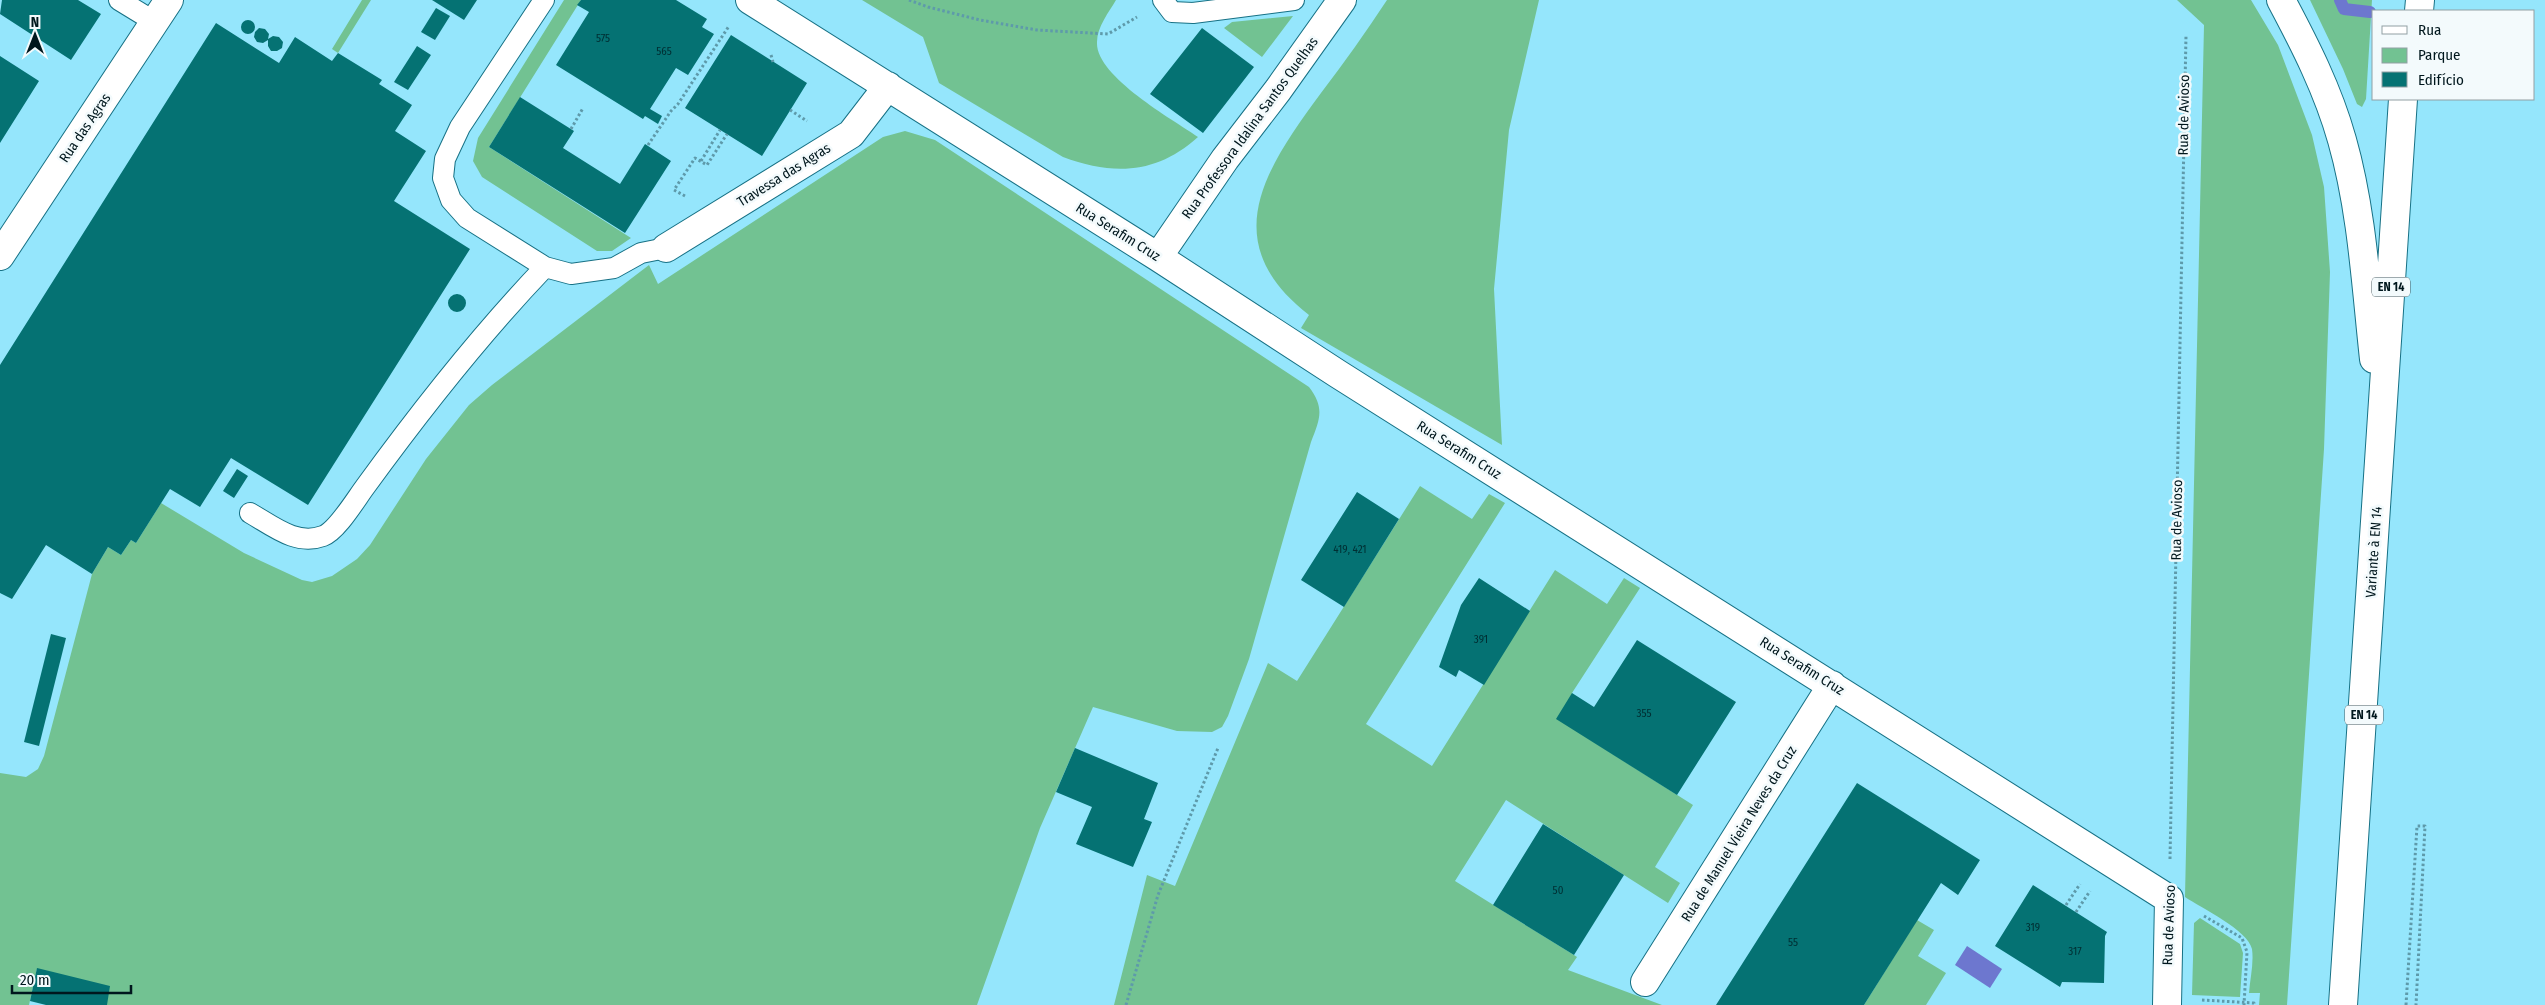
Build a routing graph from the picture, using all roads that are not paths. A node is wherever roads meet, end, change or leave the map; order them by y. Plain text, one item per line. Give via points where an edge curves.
1 (119, 0) edge
2 (544, 0) edge
3 (1294, 0) edge
4 (1342, 0) edge
5 (2281, 0) edge
6 (1163, 1) edge
7 (742, 10) edge
8 (162, 11) edge
9 (888, 86) junction
10 (2403, 100) edge
11 (2407, 100) edge
12 (2401, 149) junction
13 (666, 248) joint
14 (0, 256) edge
15 (1158, 257) junction
16 (546, 266) junction
17 (2382, 425) junction
18 (250, 513) dead end
19 (1832, 685) junction
20 (2169, 899) joint
21 (1645, 982) dead end
22 (2167, 1005) edge
23 (2343, 1005) edge

1 - 8 lane
2 - 16 lane via 460,128 445,159 443,178 451,200 467,218
3 - 6 lane via 1193,13 1172,12
4 - 15 street, Rua Professora Idalina Santos Quelhas via 1225,159
5 - 17 street via 2310,53 2342,140 2357,217
7 - 9 street, Rua Serafim Cruz
8 - 14 street, Rua das Agras
9 - 13 street, Travessa das Agras via 851,134
9 - 15 street, Rua Serafim Cruz
10 - 12 street, Variante à EN 14 / EN 14
11 - 12 street
12 - 17 street, Variante à EN 14 / EN 14
13 - 16 lane via 641,253 614,268 594,272 572,274
15 - 19 street, Rua Serafim Cruz via 1354,385
16 - 18 lane via 498,317 429,400 343,517 324,536 296,539
17 - 23 street, Variante à EN 14 / EN 14
19 - 20 street, Rua Serafim Cruz
19 - 21 street, Rua de Manuel Vieira Neves da Cruz
20 - 22 street, Rua de Avioso

